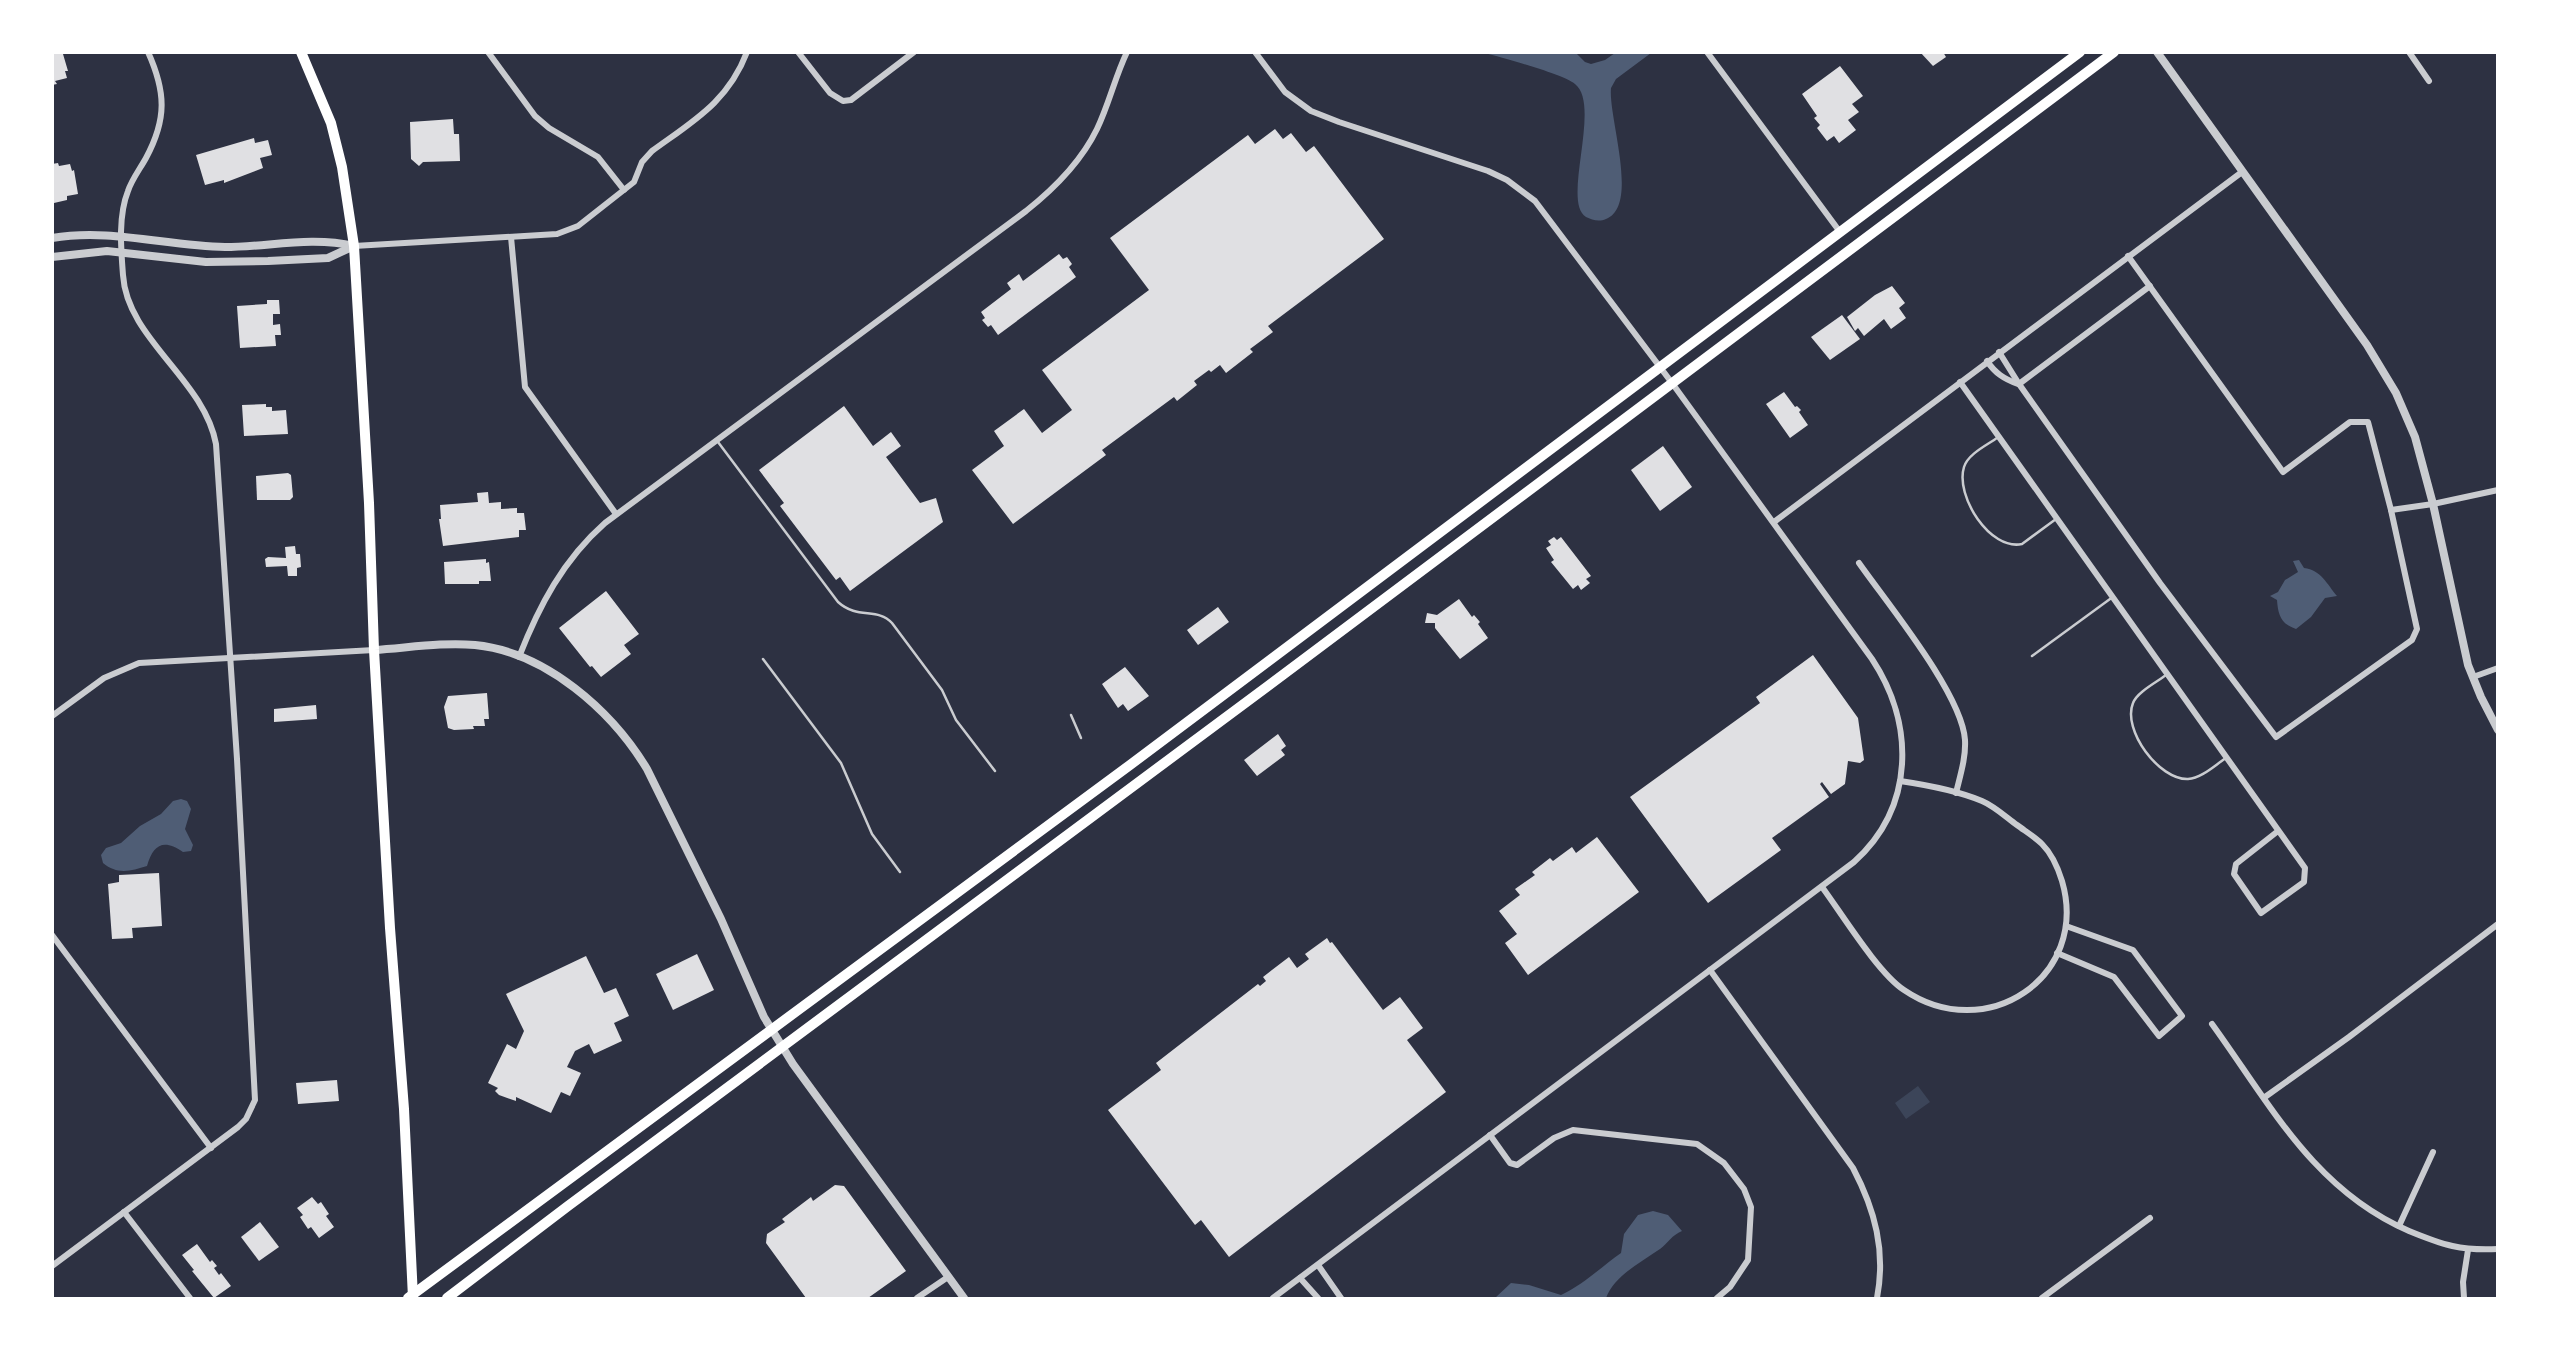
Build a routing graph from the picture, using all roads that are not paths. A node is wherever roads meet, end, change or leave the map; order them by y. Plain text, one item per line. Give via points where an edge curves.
1 (148, 52) edge
2 (301, 52) edge
3 (488, 52) edge
4 (747, 52) edge
5 (799, 52) edge
6 (914, 52) edge
7 (1127, 52) edge
8 (1255, 52) edge
9 (1707, 52) edge
10 (2080, 52) edge
11 (2114, 52) edge
12 (2157, 52) edge
13 (2410, 52) edge
14 (2429, 81) dead end
15 (2242, 172) junction
16 (624, 190) junction
17 (1840, 232) junction
18 (122, 236) junction
19 (511, 237) junction
20 (52, 238) edge
21 (354, 246) junction
22 (121, 252) junction
23 (2129, 256) junction
24 (52, 257) edge
25 (2150, 286) junction
26 (1999, 352) junction
27 (1987, 361) junction
28 (1660, 367) junction
29 (1960, 382) junction
30 (1672, 383) junction
31 (2019, 384) junction
32 (1999, 436) junction
33 (717, 440) junction
34 (2497, 490) edge
35 (2433, 505) junction
36 (2391, 510) junction
37 (616, 514) junction
38 (2057, 518) junction
39 (1774, 522) junction
40 (1858, 563) dead end
41 (2113, 597) junction
42 (374, 650) junction
43 (2032, 656) dead end
44 (230, 657) junction
45 (519, 657) junction
46 (763, 659) dead end
47 (2497, 668) edge
48 (2166, 675) junction
49 (2473, 677) junction
50 (1071, 715) dead end
51 (52, 716) edge
52 (2497, 730) edge
53 (1081, 738) dead end
54 (2226, 758) junction
55 (995, 771) dead end
56 (1900, 781) junction
57 (1956, 793) junction
58 (2278, 831) junction
59 (900, 872) dead end
60 (1822, 887) junction
61 (2497, 924) edge
62 (2066, 926) junction
63 (52, 935) edge
64 (2057, 953) junction
65 (1710, 970) junction
66 (2212, 1024) dead end
67 (772, 1030) junction
68 (782, 1047) junction
69 (2265, 1097) junction
70 (1490, 1135) junction
71 (211, 1148) junction
72 (2433, 1153) dead end
73 (124, 1212) junction
74 (2150, 1218) dead end
75 (2399, 1226) junction
76 (2497, 1249) edge
77 (2468, 1250) junction
78 (1318, 1265) junction
79 (52, 1266) edge
80 (948, 1277) junction
81 (1300, 1278) junction
82 (190, 1298) edge
83 (412, 1298) edge
84 (447, 1298) edge
85 (917, 1298) edge
86 (964, 1298) edge
87 (1273, 1298) edge
88 (1318, 1298) edge
89 (1341, 1298) edge
90 (1717, 1298) edge
91 (1877, 1298) edge
92 (2042, 1298) edge
93 (2464, 1298) edge

1 - 18 street via 160,84 161,122 128,189
2 - 21 main road via 331,123
3 - 16 street via 535,116 598,156
4 - 16 street via 724,95 652,151
5 - 6 street via 830,93 843,101 851,100
7 - 33 street via 1090,143 1056,185
8 - 28 street via 1285,92 1311,111 1488,171 1525,192
9 - 17 street
10 - 17 main road
11 - 30 main road
12 - 15 street
13 - 14 street
15 - 23 street
15 - 35 street via 2390,381 2415,437
16 - 19 street via 571,230
17 - 28 main road
18 - 20 street
18 - 21 street via 224,247 330,240
18 - 22 street
19 - 21 street
19 - 37 street via 525,387
21 - 22 street via 328,258 268,261 206,262
21 - 42 main road
22 - 24 street
22 - 44 street via 124,292 130,306 197,398 214,433
23 - 25 street
23 - 26 street
25 - 31 street
25 - 36 street via 2283,472 2350,422 2368,422
26 - 27 street
26 - 31 street
27 - 29 street
27 - 31 street via 2006,380
28 - 30 street
28 - 67 main road
29 - 32 street
29 - 39 street
30 - 39 street
30 - 68 main road
31 - 36 street via 2276,737 2416,634
32 - 38 street
32 - 38 lane via 1965,465 1962,478 1971,510 1988,530 2015,545
33 - 37 street
33 - 55 lane via 838,602 861,614 882,615 892,623
34 - 35 street
35 - 36 street
35 - 49 street
37 - 45 street via 584,542 561,572
38 - 41 street
39 - 56 street via 1887,683 1901,729
40 - 57 street via 1959,715 1965,739
41 - 43 lane
41 - 48 street
42 - 44 street
42 - 45 street via 474,645
42 - 83 main road
44 - 51 street via 126,667
44 - 71 street via 256,1084 246,1119
45 - 67 street via 586,697 635,749
46 - 59 lane via 841,763 873,834
47 - 49 street
48 - 54 street
48 - 54 lane via 2133,704 2135,732 2146,751 2170,774 2189,779
49 - 52 street
50 - 53 lane
54 - 58 street
56 - 57 street
56 - 60 street via 1877,836
57 - 62 street via 1984,802 2043,845 2065,889
58 - 58 street via 2305,868 2304,882 2261,913 2234,874 2236,864
60 - 64 street via 1902,989 1948,1009 1978,1011 2005,1003 2042,978
60 - 65 street
61 - 69 street
62 - 64 street
62 - 64 street via 2133,950 2182,1017 2159,1036 2114,977
63 - 71 street
65 - 70 street
65 - 91 street via 1865,1191 1882,1260
66 - 69 street
67 - 68 street
67 - 83 main road
68 - 80 street
68 - 84 main road
69 - 75 street via 2327,1177
70 - 78 street
70 - 90 street via 1510,1163 1517,1165 1573,1130 1697,1144 1714,1154 1734,1175 1751,1207 1748,1260
71 - 73 street
72 - 75 street
73 - 79 street
73 - 82 street
74 - 92 street
75 - 77 street
76 - 77 street
77 - 93 street
78 - 81 street
78 - 89 street
80 - 85 street
80 - 86 street
81 - 87 street
81 - 88 street

